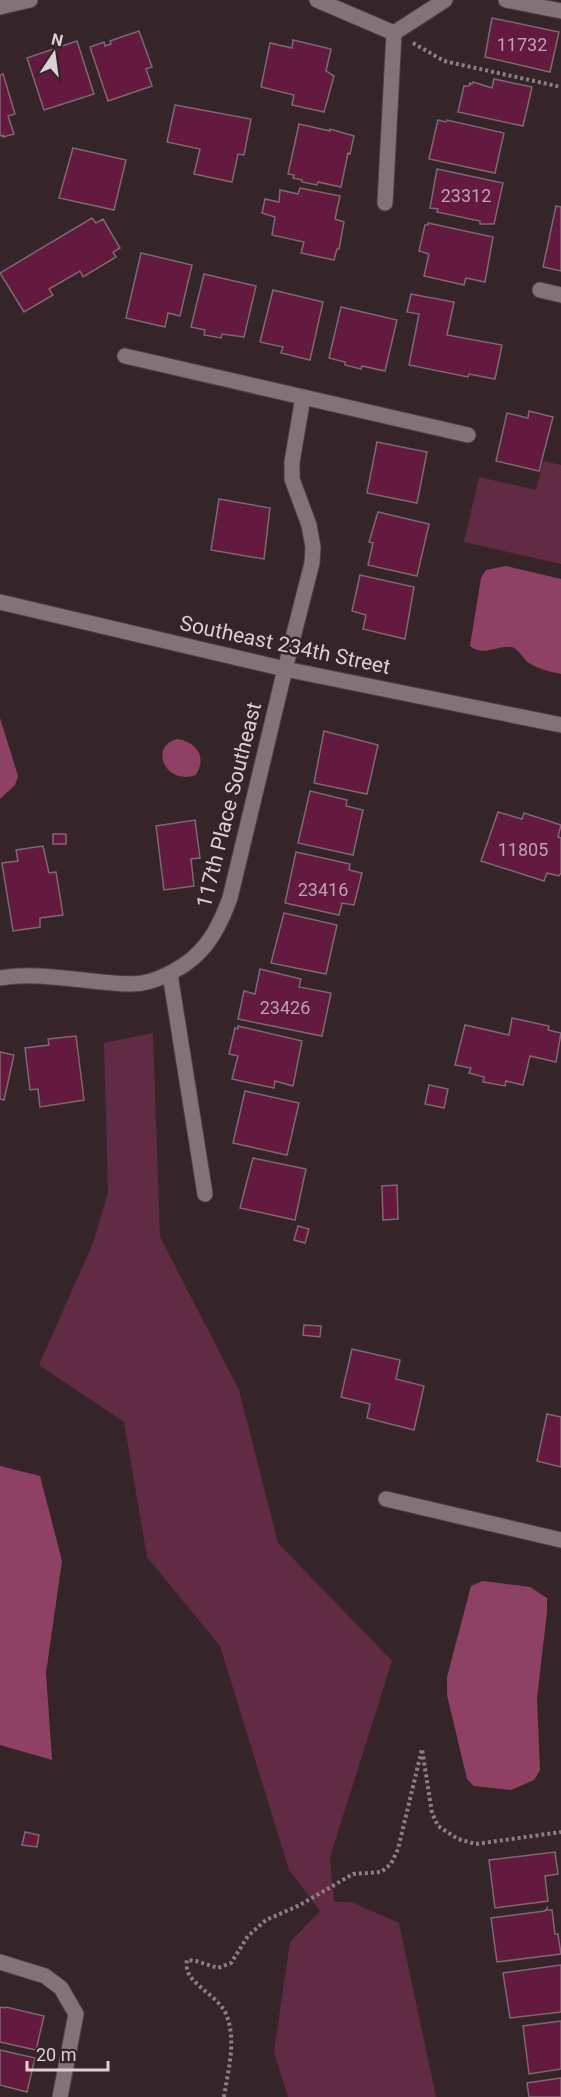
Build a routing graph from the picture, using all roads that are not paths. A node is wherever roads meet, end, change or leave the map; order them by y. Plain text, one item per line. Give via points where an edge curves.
1 (30, 0) edge
2 (317, 0) edge
3 (445, 0) edge
4 (506, 0) edge
5 (0, 7) edge
6 (561, 11) edge
7 (394, 33) junction
8 (385, 203) dead end
9 (540, 290) dead end
10 (561, 295) edge
11 (125, 356) dead end
12 (303, 397) junction
13 (468, 435) dead end
14 (0, 602) edge
15 (285, 669) junction
16 (561, 725) edge
17 (170, 974) junction
18 (0, 978) edge
19 (205, 1194) dead end
20 (386, 1499) dead end
21 (561, 1540) edge
22 (0, 1962) edge
23 (60, 2097) edge

1 - 5 street
2 - 7 street
3 - 7 street
4 - 6 street
7 - 8 street
9 - 10 street
11 - 12 street
12 - 13 street
12 - 15 street, 117th Place Southeast via 292,479 309,525 312,563
14 - 15 street, Southeast 234th Street
15 - 16 street, Southeast 234th Street
15 - 17 street, 117th Place Southeast via 220,926 190,960
17 - 18 street, 117th Place Southeast via 146,982 121,984 37,976
17 - 19 street
20 - 21 street
22 - 23 street via 45,1976 61,1988 76,2014

